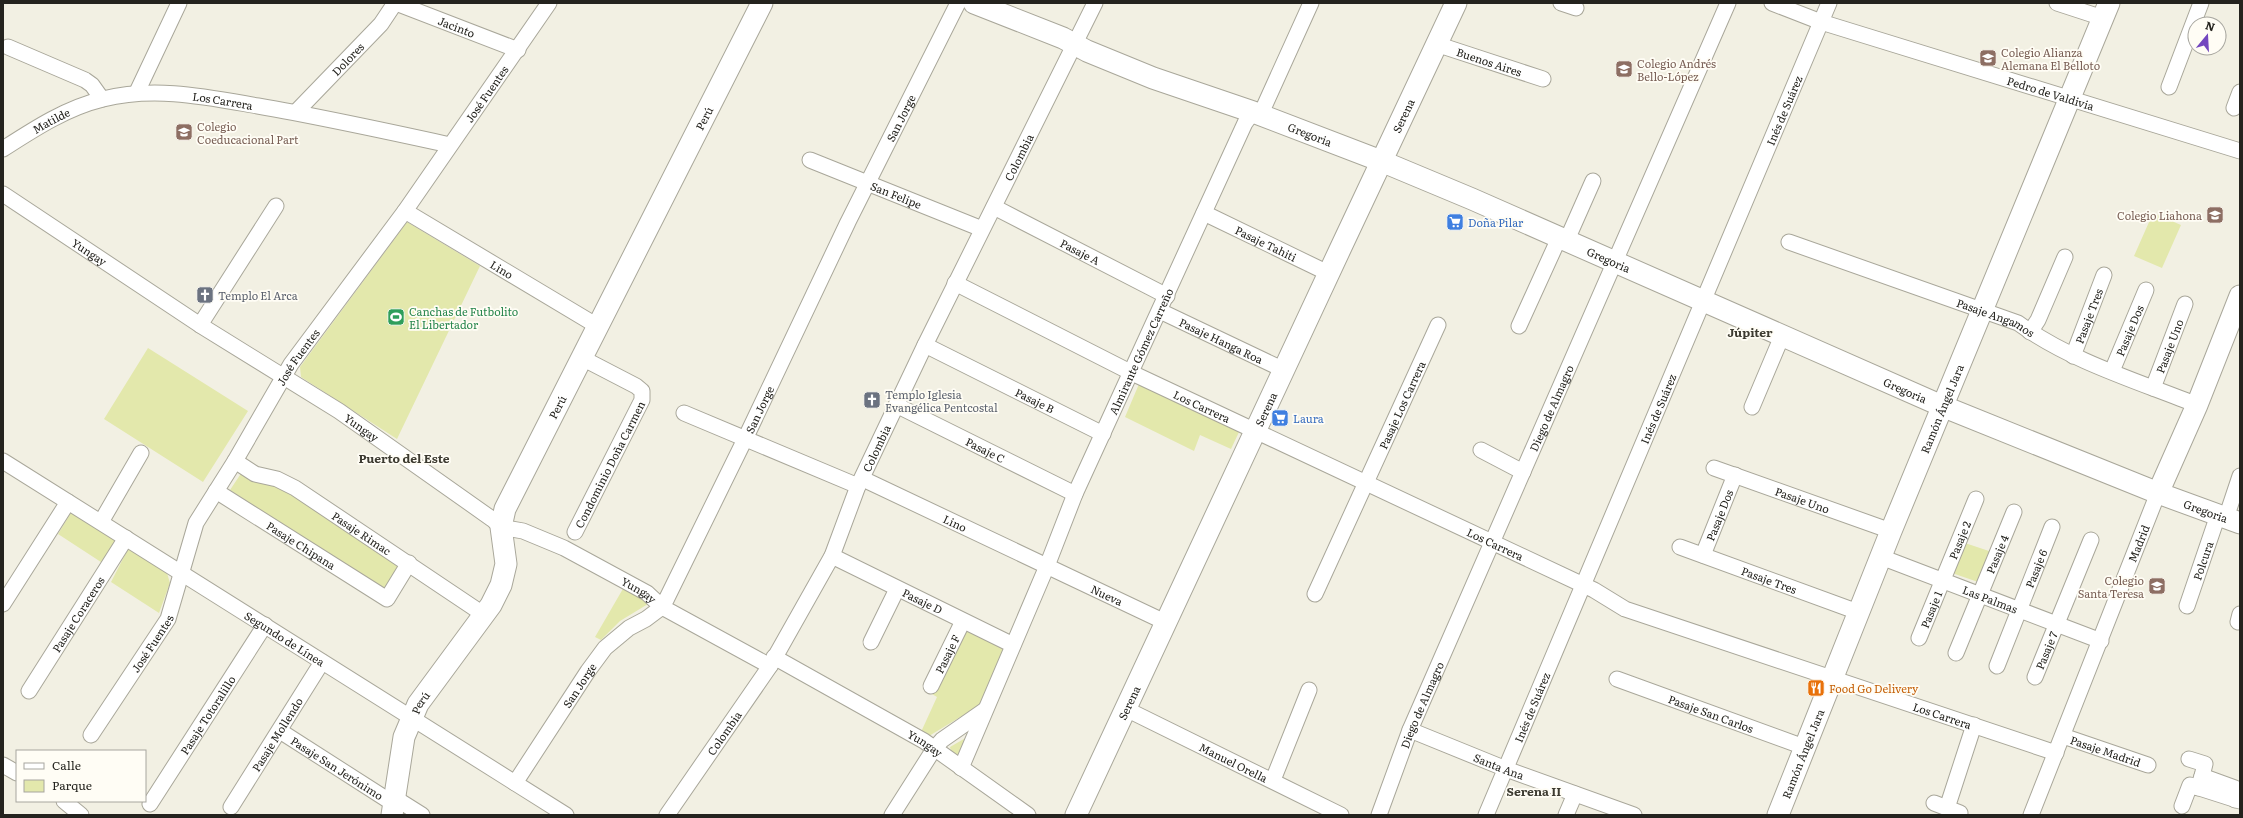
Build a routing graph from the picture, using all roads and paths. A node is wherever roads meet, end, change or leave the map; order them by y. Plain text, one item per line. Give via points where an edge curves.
1 (179, 3) edge
2 (395, 3) edge
3 (549, 3) edge
4 (762, 3) edge
5 (958, 3) edge
6 (974, 3) edge
7 (1095, 3) edge
8 (1311, 3) edge
9 (1456, 3) edge
10 (1561, 3) edge
11 (1728, 3) edge
12 (1772, 3) edge
13 (1829, 3) edge
14 (2057, 3) edge
15 (2201, 3) edge
16 (1576, 8) dead end
17 (2106, 11) edge
18 (1821, 22) junction
19 (1436, 44) junction
20 (1075, 45) junction
21 (8, 47) dead end
22 (518, 50) junction
23 (1543, 79) dead end
24 (2169, 87) dead end
25 (137, 92) junction
26 (2240, 92) edge
27 (2070, 98) junction
28 (102, 99) junction
29 (2234, 108) dead end
30 (296, 112) junction
31 (1253, 112) junction
32 (450, 144) junction
33 (3, 149) edge
34 (2240, 151) edge
35 (810, 160) dead end
36 (1381, 161) junction
37 (1593, 181) dead end
38 (868, 183) junction
39 (3, 194) edge
40 (276, 206) dead end
41 (994, 207) junction
42 (406, 211) junction
43 (1204, 213) junction
44 (982, 229) junction
45 (1562, 240) junction
46 (1789, 242) dead end
47 (2065, 257) dead end
48 (1616, 263) junction
49 (1328, 273) junction
50 (2104, 275) dead end
51 (955, 283) junction
52 (2146, 290) dead end
53 (1167, 296) junction
54 (2240, 296) edge
55 (1704, 301) junction
56 (2185, 304) dead end
57 (1982, 310) junction
58 (1160, 311) junction
59 (200, 325) junction
60 (2234, 325) edge
61 (1438, 326) dead end
62 (1519, 326) dead end
63 (599, 327) junction
64 (2030, 332) junction
65 (1782, 336) junction
66 (925, 345) junction
67 (2073, 356) junction
68 (582, 358) junction
69 (1282, 369) junction
70 (2112, 371) junction
71 (1132, 373) junction
72 (284, 378) junction
73 (2153, 388) junction
74 (896, 405) junction
75 (2197, 405) junction
76 (1942, 406) junction
77 (1752, 407) dead end
78 (684, 413) dead end
79 (1254, 430) junction
80 (1103, 434) junction
81 (746, 437) junction
82 (1481, 450) dead end
83 (141, 453) dead end
84 (235, 461) junction
85 (5, 467) edge
86 (1714, 468) dead end
87 (1523, 472) junction
88 (1734, 475) junction
89 (2240, 476) edge
90 (860, 483) junction
91 (1366, 484) junction
92 (216, 491) junction
93 (2158, 493) junction
94 (1075, 494) junction
95 (1976, 499) dead end
96 (68, 502) junction
97 (2014, 512) dead end
98 (2228, 518) edge
99 (101, 522) junction
100 (501, 527) junction
101 (2052, 527) dead end
102 (576, 532) dead end
103 (1891, 532) junction
104 (126, 538) junction
105 (2091, 540) dead end
106 (1491, 543) junction
107 (1680, 547) dead end
108 (1703, 555) junction
109 (832, 556) junction
110 (1881, 558) junction
111 (409, 563) junction
112 (1047, 566) junction
113 (181, 572) junction
114 (1943, 581) junction
115 (1583, 585) junction
116 (897, 589) junction
117 (1315, 594) dead end
118 (1980, 596) junction
119 (3, 604) edge
120 (2187, 606) dead end
121 (662, 607) junction
122 (2018, 610) junction
123 (1858, 612) junction
124 (483, 614) junction
125 (963, 622) junction
126 (1167, 623) junction
127 (2057, 624) junction
128 (265, 625) junction
129 (1918, 638) dead end
130 (2100, 641) junction
131 (871, 642) dead end
132 (1013, 645) junction
133 (1956, 653) dead end
134 (322, 662) junction
135 (772, 662) junction
136 (1997, 666) dead end
137 (2035, 677) dead end
138 (1831, 679) junction
139 (1617, 680) dead end
140 (931, 686) dead end
141 (1309, 690) dead end
142 (29, 691) dead end
143 (1126, 709) junction
144 (985, 710) junction
145 (412, 717) junction
146 (1974, 725) junction
147 (1410, 730) junction
148 (280, 731) junction
149 (91, 735) dead end
150 (2063, 736) junction
151 (1804, 747) junction
152 (934, 748) junction
153 (2056, 753) junction
154 (2189, 759) dead end
155 (3, 765) edge
156 (2148, 765) dead end
157 (962, 768) junction
158 (1506, 769) junction
159 (16, 772) edge
160 (1273, 780) junction
161 (2200, 782) junction
162 (515, 783) junction
163 (1575, 794) junction
164 (2238, 800) edge
165 (65, 802) edge
166 (150, 804) dead end
167 (393, 806) edge
168 (2182, 806) dead end
169 (231, 807) dead end
170 (1947, 808) dead end
171 (81, 815) edge
172 (422, 815) edge
173 (566, 815) edge
174 (667, 815) edge
175 (892, 815) edge
176 (1028, 815) edge
177 (1076, 815) edge
178 (1341, 815) edge
179 (1379, 815) edge
180 (1486, 815) edge
181 (1566, 815) edge
182 (1634, 815) edge
183 (1778, 815) edge
184 (2031, 815) edge

1 - 25 street
2 - 22 street, Jacinto
2 - 30 street, Dolores via 381,24
3 - 22 street, José Fuentes
4 - 63 street, Perú
5 - 38 street, San Jorge
6 - 20 street, Gregoria
7 - 20 street, Colombia
8 - 31 street, Almirante Gómez Carreño via 1268,101 1263,108
9 - 19 street, Serena
10 - 16 street
11 - 48 street, Diego de Almagro
12 - 18 street, Pedro de Valdivia
13 - 18 street, Inés de Suárez
14 - 17 street
15 - 24 street
17 - 27 street, Ramón Ángel Jara
18 - 27 street, Pedro de Valdivia
18 - 55 street, Inés de Suárez
19 - 23 street, Buenos Aires
19 - 36 street, Serena
20 - 31 street, Gregoria via 1153,78
20 - 41 street, Colombia
21 - 28 street via 85,80
22 - 32 street, José Fuentes
25 - 28 street, Los Carrera
25 - 30 street, Los Carrera via 188,94
26 - 29 street
27 - 34 street, Pedro de Valdivia
27 - 57 street, Ramón Ángel Jara
28 - 33 street, Matilde via 75,108 34,129
30 - 32 street, Los Carrera
31 - 36 street, Gregoria
31 - 43 street, Almirante Gómez Carreño via 1245,123
32 - 42 street, José Fuentes
35 - 38 street, San Felipe
36 - 45 street, Gregoria
36 - 49 street, Serena
37 - 45 street
38 - 44 street, San Felipe
38 - 81 street, San Jorge
39 - 59 street, Yungay
40 - 59 street
41 - 44 street, Colombia
41 - 53 street, Pasaje A
42 - 63 street, Lino
42 - 72 street, José Fuentes via 291,364
43 - 49 street, Pasaje Tahiti
43 - 53 street, Almirante Gómez Carreño
44 - 51 street, Colombia
45 - 48 street, Gregoria
45 - 62 street
46 - 57 street, Pasaje Angamos
47 - 64 street via 2038,320
48 - 55 street, Gregoria
48 - 87 street, Diego de Almagro
49 - 69 street, Serena
50 - 67 street, Pasaje Tres
51 - 66 street, Colombia
51 - 71 street, Los Carrera
52 - 70 street, Pasaje Dos
53 - 58 street, Almirante Gómez Carreño
54 - 60 street, Madrid
55 - 65 street, Gregoria
55 - 115 street, Inés de Suárez
56 - 73 street, Pasaje Uno
57 - 64 street, Pasaje Angamos via 2018,323
57 - 76 street, Ramón Ángel Jara
58 - 69 street, Pasaje Hanga Roa
58 - 71 street, Almirante Gómez Carreño
59 - 72 street, Yungay
60 - 75 street, Madrid
61 - 91 street, Pasaje Los Carrera
63 - 68 street, Perú
64 - 67 street, Pasaje Angamos via 2047,344
65 - 76 street, Gregoria
65 - 77 street
66 - 74 street, Colombia
66 - 80 street, Pasaje B
67 - 70 street, Pasaje Angamos
68 - 100 street, Perú via 505,509
68 - 102 street, Condominio Doña Carmen via 636,386 642,391 642,400
69 - 79 street, Serena
70 - 73 street, Pasaje Angamos
71 - 79 street, Los Carrera
71 - 80 street, Almirante Gómez Carreño
72 - 84 street, José Fuentes
72 - 100 street, Yungay via 339,411
73 - 75 street, Pasaje Angamos
74 - 90 street, Colombia
74 - 94 street, Pasaje C
75 - 93 street, Madrid
76 - 93 street, Gregoria
76 - 103 street, Ramón Ángel Jara
78 - 81 street, Lino
79 - 91 street, Los Carrera
79 - 126 street, Serena
80 - 94 street, Almirante Gómez Carreño
81 - 90 street, Lino
81 - 121 street, San Jorge
82 - 87 street
83 - 99 street
84 - 92 street, José Fuentes
84 - 111 street, Pasaje Rimac via 255,474 277,479 295,488
85 - 96 street, Segundo de Línea
86 - 88 street, Pasaje Uno
87 - 106 street, Diego de Almagro
88 - 103 street, Pasaje Uno
88 - 108 street, Pasaje Dos
89 - 98 street, Polcura
90 - 109 street, Colombia
90 - 112 street, Lino
91 - 106 street, Los Carrera
91 - 117 street, Pasaje Los Carrera
92 - 111 street, Pasaje Chipana via 384,604
92 - 113 street, José Fuentes via 196,523
93 - 98 street, Gregoria
93 - 130 street, Madrid
94 - 112 street, Almirante Gómez Carreño
95 - 114 street, Pasaje 2
96 - 99 street, Segundo de Línea
96 - 119 street
97 - 118 street, Pasaje 4
98 - 120 street, Polcura
99 - 104 street, Segundo de Línea
100 - 121 street, Yungay via 523,531 564,548 647,593
100 - 124 street, Perú via 506,553 504,574 497,595
101 - 122 street, Pasaje 6
103 - 110 street, Ramón Ángel Jara
104 - 113 street, Segundo de Línea
104 - 142 street, Pasaje Coraceros
105 - 127 street, Pasaje 7
106 - 115 street, Los Carrera
106 - 147 street, Diego de Almagro
107 - 108 street, Pasaje Tres
108 - 123 street, Pasaje Tres
109 - 116 street, Pasaje D
109 - 135 street, Colombia
110 - 114 street, Las Palmas
110 - 123 street, Ramón Ángel Jara
111 - 124 street, Pasaje Rimac
112 - 126 street, Nueva
112 - 132 street, Almirante Gómez Carreño
113 - 128 street, Segundo de Línea
113 - 149 street, José Fuentes via 168,619
114 - 118 street, Las Palmas
114 - 129 street, Pasaje 1
115 - 138 street, Los Carrera via 1625,609
115 - 158 street, Inés de Suárez
116 - 125 street, Pasaje D
116 - 131 street
118 - 122 street, Las Palmas
118 - 133 street, Pasaje 4
121 - 135 street, Yungay
121 - 162 street, San Jorge via 629,628 605,648
122 - 127 street, Las Palmas
122 - 136 street, Pasaje 6
123 - 138 street, Ramón Ángel Jara
124 - 145 street, Perú via 418,704
125 - 132 street, Pasaje D
125 - 140 street, Pasaje F
126 - 143 street, Serena
127 - 130 street, Las Palmas
127 - 137 street, Pasaje 7
128 - 134 street, Segundo de Línea
128 - 166 street, Pasaje Totoralillo
130 - 150 street, Madrid
132 - 144 street, Almirante Gómez Carreño
134 - 145 street, Segundo de Línea
134 - 148 street, Pasaje Mollendo
135 - 152 street, Yungay
135 - 174 street, Colombia
138 - 146 street, Los Carrera
138 - 151 street, Ramón Ángel Jara
139 - 151 street, Pasaje San Carlos
141 - 160 street
143 - 160 street, Manuel Orella
143 - 177 street, Serena
144 - 152 street
144 - 157 street, Almirante Gómez Carreño
145 - 162 street, Segundo de Línea
145 - 167 street, Perú via 404,737
146 - 153 street, Los Carrera
146 - 170 street
147 - 158 street, Santa Ana
147 - 179 street, Diego de Almagro
148 - 167 street, Pasaje San Jerónimo
148 - 169 street, Pasaje Mollendo
150 - 153 street, Madrid
150 - 156 street, Pasaje Madrid
151 - 183 street, Ramón Ángel Jara
152 - 157 street, Yungay
152 - 175 street
153 - 184 street, Madrid
154 - 161 street via 2205,764
155 - 159 street
157 - 176 street, Yungay
158 - 163 street, Santa Ana
158 - 180 street, Inés de Suárez
160 - 178 street, Manuel Orella
161 - 164 street
161 - 168 street via 2190,785
162 - 173 street, Segundo de Línea
163 - 181 street
163 - 182 street, Santa Ana
165 - 171 street
167 - 172 street, Pasaje San Jerónimo

